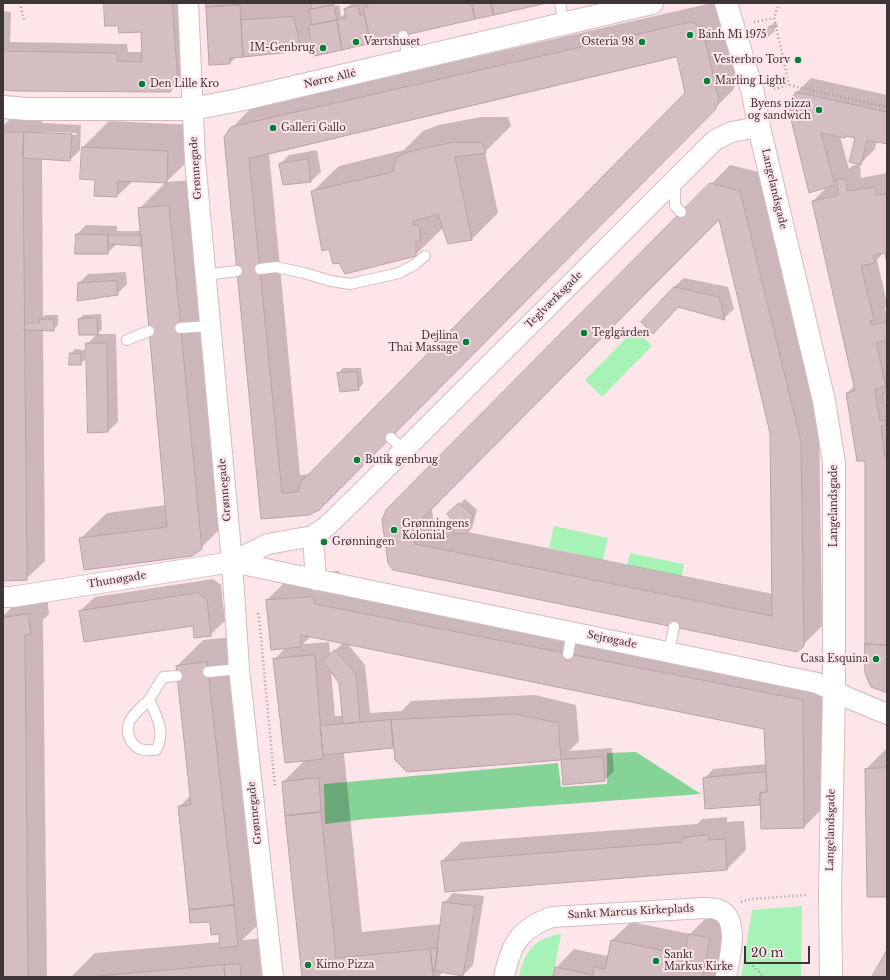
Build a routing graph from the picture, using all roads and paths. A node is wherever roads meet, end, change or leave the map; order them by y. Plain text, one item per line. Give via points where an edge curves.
1 (20, 3) edge
2 (188, 3) edge
3 (652, 3) edge
4 (726, 3) edge
5 (779, 3) edge
6 (562, 13) edge
7 (24, 20) dead end
8 (403, 36) dead end
9 (409, 60) junction
10 (3, 107) edge
11 (887, 107) edge
12 (192, 109) junction
13 (759, 127) junction
14 (675, 180) junction
15 (681, 212) dead end
16 (426, 256) dead end
17 (260, 269) dead end
18 (237, 271) dead end
19 (205, 275) junction
20 (210, 326) junction
21 (180, 328) dead end
22 (149, 330) dead end
23 (127, 340) dead end
24 (313, 536) junction
25 (232, 562) junction
26 (316, 580) junction
27 (3, 597) edge
28 (674, 627) dead end
29 (572, 632) junction
30 (669, 652) junction
31 (568, 654) dead end
32 (239, 669) junction
33 (208, 672) dead end
34 (177, 676) dead end
35 (834, 691) junction
36 (149, 700) junction
37 (887, 714) edge
38 (830, 894) junction
39 (717, 909) junction
40 (272, 977) edge
41 (504, 977) edge
42 (726, 977) edge
43 (831, 977) edge

1 - 7 path
2 - 12 street, Grønnegade
3 - 6 street, Nørre Allé
4 - 13 street, Langelandsgade via 753,93
5 - 11 path via 774,18 789,85
6 - 9 street, Nørre Allé
8 - 9 lane
9 - 12 street, Nørre Allé
10 - 12 street, Nørre Allé
12 - 19 street, Grønnegade
13 - 14 street, Teglværksgade via 731,132 715,140
13 - 35 street, Langelandsgade via 824,401 834,463
14 - 15 lane via 675,206
14 - 24 street, Teglværksgade via 397,444 361,494
16 - 17 lane via 399,273 350,284 276,267
18 - 19 lane
19 - 20 street, Grønnegade
20 - 21 lane
20 - 25 street, Grønnegade
22 - 23 lane
24 - 25 street via 268,544
24 - 26 street
25 - 26 street
25 - 27 street, Thunøgade
25 - 32 street, Grønnegade
26 - 29 street, Sejrøgade
28 - 30 lane
29 - 30 street, Sejrøgade
29 - 31 lane
30 - 35 street, Sejrøgade via 817,683
32 - 33 lane
32 - 40 street, Grønnegade
34 - 36 lane via 163,677
35 - 37 street, Sejrøgade
35 - 38 street, Langelandsgade
36 - 36 lane via 157,715 161,731 160,743 156,750 142,750 133,745 128,735 128,724
38 - 39 path via 751,899
38 - 43 street, Langelandsgade
39 - 41 street, Sankt Marcus Kirkeplads via 552,917 536,924 521,936 509,956
39 - 42 street via 729,920 732,931

